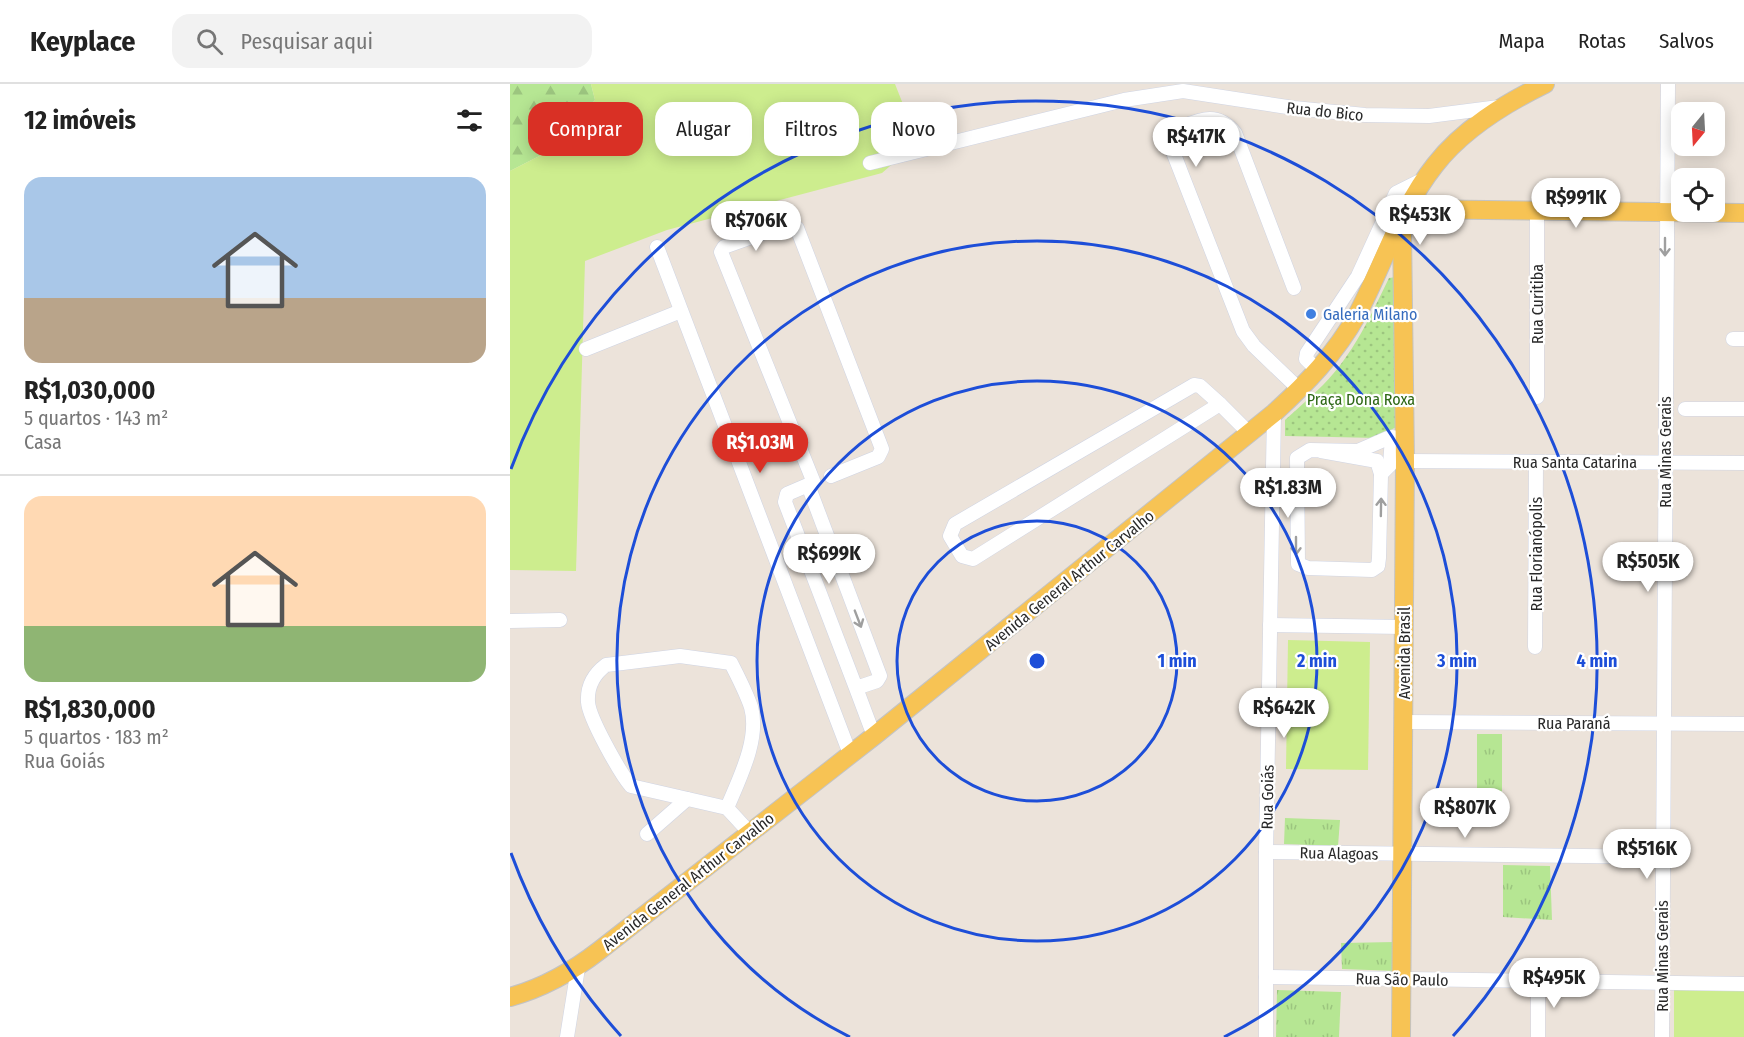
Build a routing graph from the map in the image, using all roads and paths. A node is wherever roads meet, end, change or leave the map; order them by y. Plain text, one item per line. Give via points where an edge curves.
1 (1545, 84) edge
2 (1668, 84) edge
3 (1183, 87) edge
4 (1501, 107) junction
5 (870, 163) dead end
6 (1426, 178) junction
7 (1537, 211) junction
8 (1665, 212) junction
9 (1744, 213) edge
10 (1405, 216) junction
11 (657, 247) dead end
12 (1385, 258) junction
13 (1402, 269) junction
14 (1294, 288) dead end
15 (681, 311) junction
16 (586, 348) dead end
17 (1317, 370) junction
18 (1300, 390) junction
19 (1537, 397) dead end
20 (1220, 404) junction
21 (1685, 409) dead end
22 (1744, 410) edge
23 (1274, 413) junction
24 (1250, 434) junction
25 (1398, 437) junction
26 (1321, 451) junction
27 (1405, 461) junction
28 (1536, 462) junction
29 (1665, 462) junction
30 (1744, 463) edge
31 (1381, 474) junction
32 (831, 476) dead end
33 (814, 483) dead end
34 (560, 620) dead end
35 (510, 621) edge
36 (1270, 625) junction
37 (1404, 627) junction
38 (1535, 647) dead end
39 (856, 688) junction
40 (1403, 722) junction
41 (1664, 724) junction
42 (1744, 724) edge
43 (874, 736) junction
44 (850, 754) junction
45 (687, 799) junction
46 (727, 808) junction
47 (750, 833) junction
48 (647, 834) dead end
49 (1266, 852) junction
50 (1402, 854) junction
51 (1663, 857) junction
52 (578, 968) junction
53 (1266, 977) junction
54 (1402, 980) junction
55 (1538, 982) junction
56 (1662, 983) junction
57 (1744, 984) edge
58 (513, 999) edge
59 (567, 1037) edge
60 (1266, 1037) edge
61 (1401, 1037) edge
62 (1538, 1037) edge
63 (1662, 1037) edge

1 - 4 main road, Avenida General Arthur Carvalho
2 - 8 street, Rua Minas Gerais
3 - 4 street, Rua do Bico via 1294,108 1365,115 1429,116
3 - 5 street, Rua do Bico
4 - 6 main road, Avenida General Arthur Carvalho via 1446,152
6 - 10 main road, Avenida General Arthur Carvalho
6 - 17 street via 1396,193 1358,276 1307,353 1306,358
7 - 8 main road
7 - 10 main road
7 - 19 street, Rua Curitiba
8 - 9 main road
8 -> 29 street, Rua Minas Gerais
10 - 12 main road, Avenida General Arthur Carvalho
10 - 13 main road, Avenida Brasil
11 - 15 street
12 - 13 main road
12 - 17 main road, Avenida General Arthur Carvalho via 1356,316
13 - 25 main road, Avenida Brasil
14 - 18 street via 1235,133 1215,118 1171,131 1168,139 1243,331
15 - 16 street
15 - 44 street
17 - 18 main road, Avenida General Arthur Carvalho
18 - 23 main road, Avenida General Arthur Carvalho
20 - 20 street via 1200,386 1194,386 955,524 950,536 962,556 973,559
20 - 24 street
21 - 22 street
23 - 24 main road, Avenida General Arthur Carvalho
23 - 36 street, Rua Goiás
24 - 43 main road, Avenida General Arthur Carvalho
25 - 26 street via 1358,451
25 - 27 main road, Avenida Brasil
25 - 31 street via 1390,465
26 - 31 street via 1371,458 1377,461
26 -> 31 street via 1310,450 1297,458 1296,558 1300,566 1363,570 1378,566
27 - 28 street, Rua Santa Catarina
27 - 37 main road, Avenida Brasil
28 - 29 street, Rua Santa Catarina
28 - 38 street, Rua Florianópolis
29 - 30 street, Rua Santa Catarina
29 - 41 street, Rua Minas Gerais
32 - 33 street via 878,457 882,449 797,228 788,224 724,247 721,252
34 - 35 street
36 - 37 street
36 - 49 street, Rua Goiás
37 - 40 main road, Avenida Brasil
39 -> 39 street via 785,501 787,494 808,485 880,676 877,681
39 - 43 street
40 - 41 street, Rua Paraná
40 - 50 main road, Avenida Brasil
41 - 42 street, Rua Paraná
41 - 51 street, Rua Minas Gerais
43 - 44 main road, Avenida General Arthur Carvalho
44 - 47 main road, Avenida General Arthur Carvalho
45 - 46 street
45 - 46 street via 637,789 626,780 588,702 592,679 606,665 680,656 732,663 751,709 752,725 747,757
45 - 48 street
46 - 47 street
47 - 52 main road, Avenida General Arthur Carvalho
49 - 50 street, Rua Alagoas
49 - 53 street, Rua Goiás
50 - 51 street, Rua Alagoas
50 - 54 main road, Avenida Brasil
51 - 56 street, Rua Minas Gerais
52 - 58 main road, Avenida General Arthur Carvalho
52 - 59 street
53 - 54 street, Rua São Paulo
53 - 60 street, Rua Goiás
54 - 55 street, Rua São Paulo
54 - 61 main road, Avenida Brasil
55 - 56 street, Rua São Paulo
55 - 62 street
56 - 57 street, Rua São Paulo
56 - 63 street, Rua Minas Gerais

